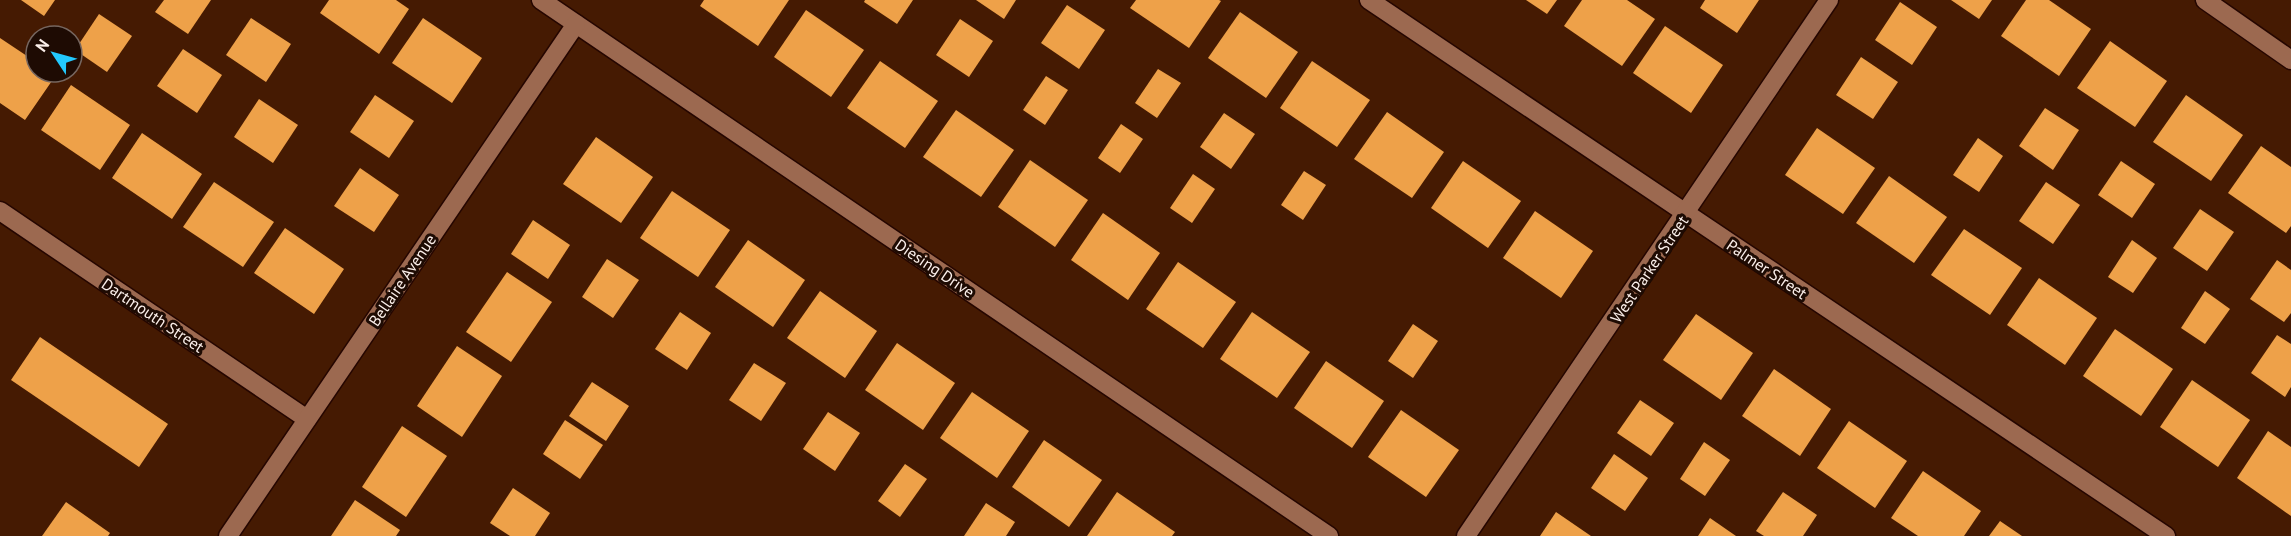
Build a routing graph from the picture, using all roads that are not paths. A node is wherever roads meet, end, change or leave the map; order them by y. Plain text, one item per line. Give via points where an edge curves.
1 (541, 0) edge
2 (1369, 0) edge
3 (1829, 0) edge
4 (2205, 0) edge
5 (576, 24) junction
6 (2291, 60) edge
7 (0, 211) edge
8 (1685, 214) junction
9 (307, 419) junction
10 (228, 536) edge
11 (1329, 536) edge
12 (1466, 536) edge
13 (2166, 536) edge

1 - 5 street, Diesing Drive
2 - 8 street, Palmer Street
3 - 8 street, West Parker Street
4 - 6 street
5 - 9 street, Bellaire Avenue
5 - 11 street, Diesing Drive
7 - 9 street, Dartmouth Street
8 - 12 street, West Parker Street
8 - 13 street, Palmer Street
9 - 10 street, Bellaire Avenue

